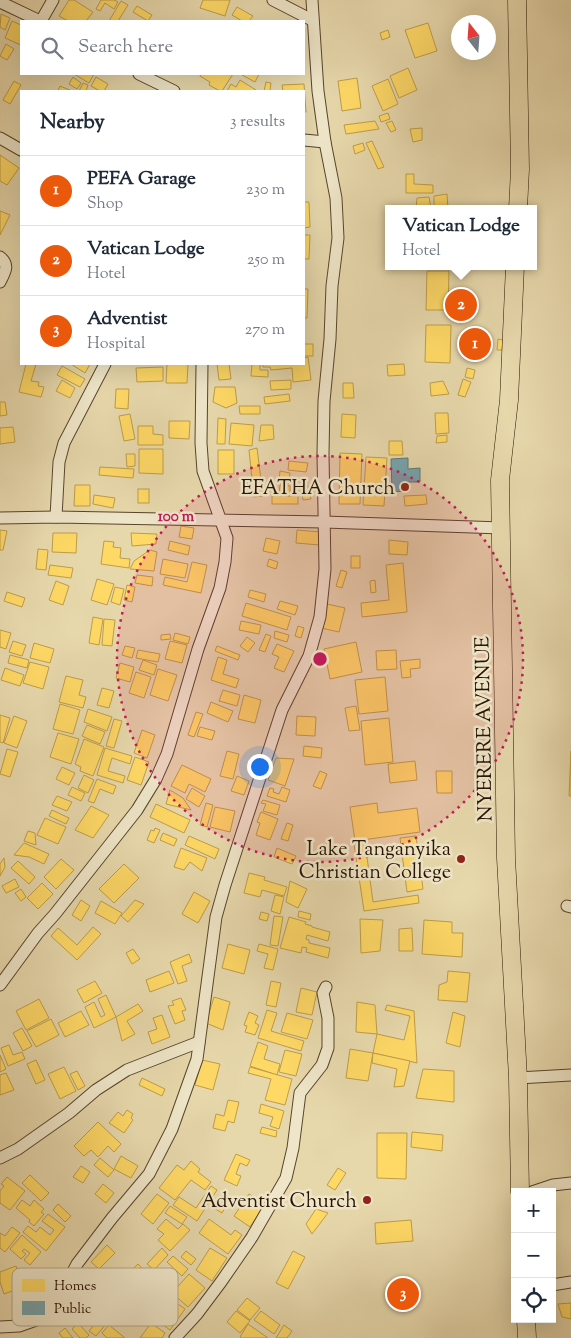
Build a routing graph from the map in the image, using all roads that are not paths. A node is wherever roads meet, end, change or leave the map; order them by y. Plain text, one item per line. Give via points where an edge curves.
1 (53, 0) edge
2 (273, 0) edge
3 (312, 0) edge
4 (517, 0) edge
5 (0, 2) edge
6 (38, 20) edge
7 (41, 20) edge
8 (312, 20) junction
9 (141, 75) edge
10 (172, 90) edge
11 (0, 138) edge
12 (305, 140) edge
13 (325, 142) junction
14 (20, 149) edge
15 (518, 205) edge
16 (0, 257) edge
17 (515, 270) edge
18 (0, 282) edge
19 (104, 365) edge
20 (202, 365) edge
21 (56, 517) junction
22 (0, 518) edge
23 (221, 521) junction
24 (324, 522) junction
25 (502, 528) junction
26 (0, 985) edge
27 (326, 987) dead end
28 (199, 1042) junction
29 (571, 1075) edge
30 (518, 1078) junction
31 (0, 1158) edge
32 (571, 1183) edge
33 (520, 1188) edge
34 (544, 1188) edge
35 (75, 1268) edge
36 (571, 1282) edge
37 (556, 1284) edge
38 (526, 1323) edge
39 (19, 1326) edge
40 (0, 1327) edge
41 (175, 1338) edge
42 (527, 1338) edge

1 - 7 street
2 - 8 street
3 - 8 street
4 - 15 main road
5 - 6 street
8 - 13 street
9 - 10 street
11 - 14 street
12 - 13 street
13 - 24 street via 336,198 338,238 324,400
16 - 18 street via 7,269
17 - 25 main road, NYERERE AVENUE via 509,400 500,480
19 - 21 street via 64,443 58,462
20 - 23 street via 203,472
21 - 22 street
21 - 23 street
23 - 24 street
23 - 26 street via 227,538 220,588 156,779 137,810
24 - 25 street
24 - 28 street via 325,569 320,616 309,656 265,759 225,885 216,917
25 - 30 main road, NYERERE AVENUE via 506,858
27 - 41 street via 323,993 328,1018 328,1048 322,1065 300,1093 286,1178 221,1282
28 - 31 street via 128,1070 18,1149
28 - 35 street via 197,1059 172,1129 149,1174
29 - 30 street
30 - 33 main road, NYERERE AVENUE
32 - 34 street
36 - 37 street
38 - 42 main road
39 - 40 street

